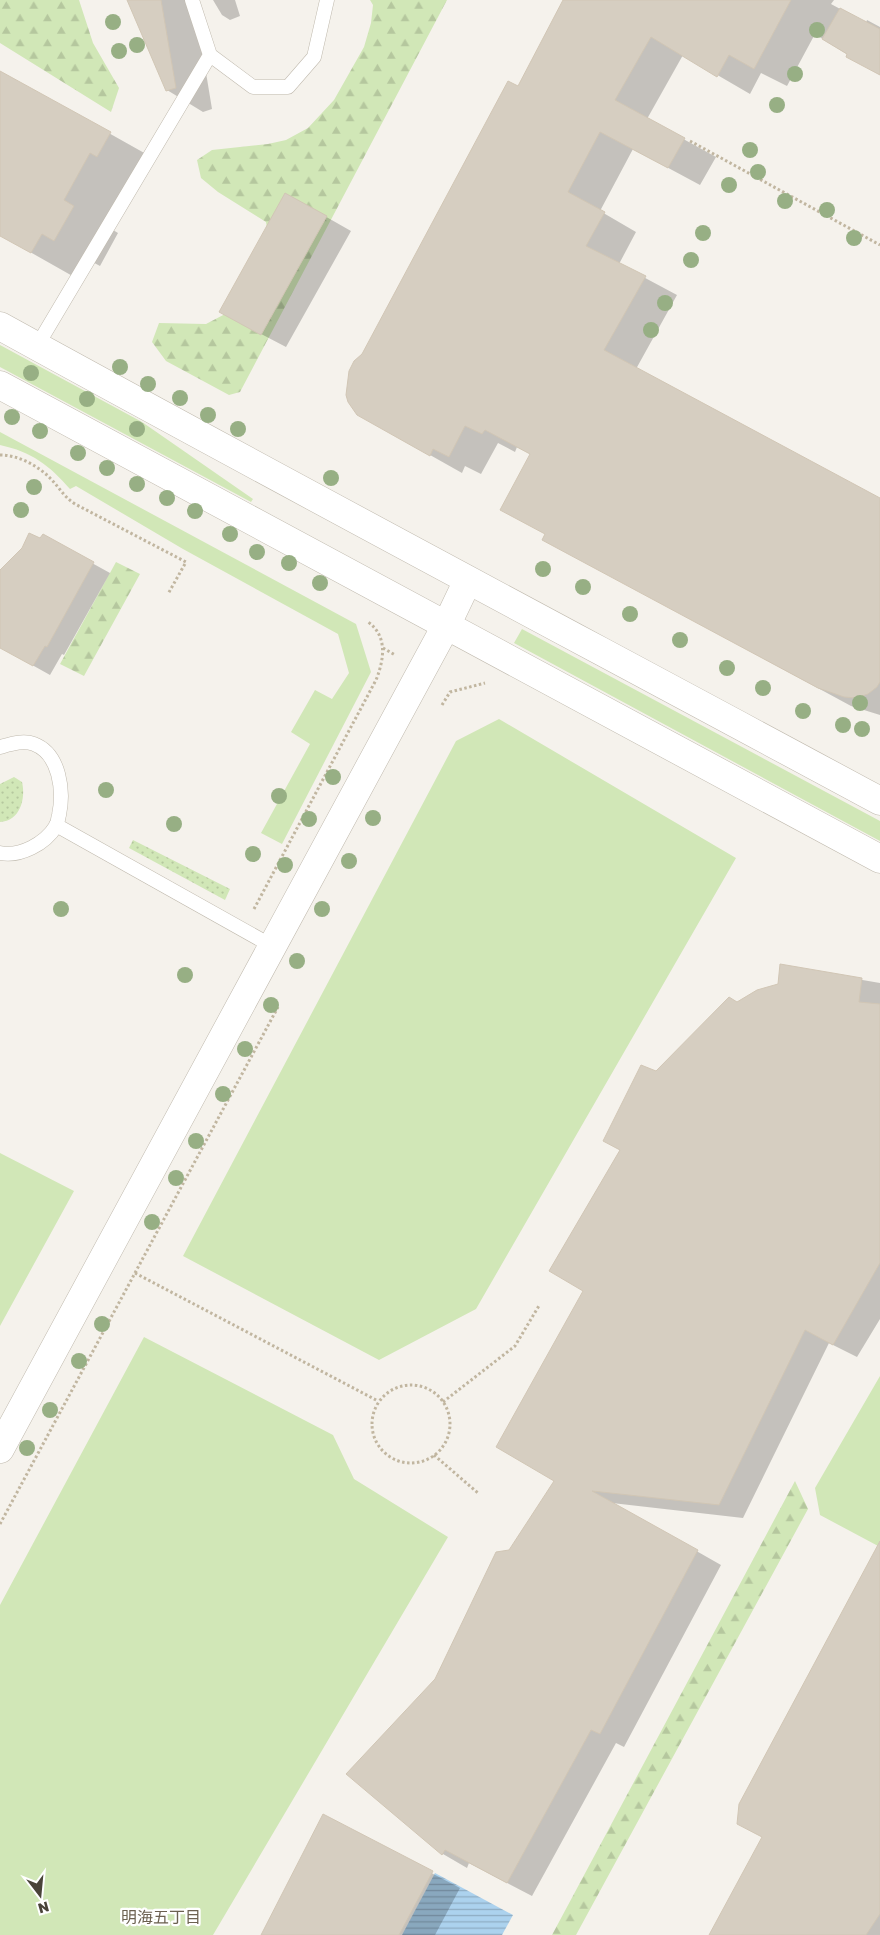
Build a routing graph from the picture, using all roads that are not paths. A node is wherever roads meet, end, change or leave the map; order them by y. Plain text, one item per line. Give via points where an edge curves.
1 (192, 0) edge
2 (327, 0) edge
3 (210, 55) junction
4 (0, 326) edge
5 (37, 346) junction
6 (0, 384) edge
7 (468, 580) junction
8 (447, 624) junction
9 (0, 747) edge
10 (878, 795) edge
11 (56, 825) junction
12 (0, 853) edge
13 (880, 859) edge
14 (272, 946) junction
15 (0, 1449) edge

1 - 3 lane
2 - 3 lane via 314,57 288,87 253,88
3 - 5 lane
4 - 5 street
5 - 7 street
6 - 8 street
7 - 8 street
7 - 10 street
8 - 13 street
8 - 14 street
9 - 11 lane via 18,742 34,744 49,755 62,788
11 - 12 lane via 28,850
11 - 14 lane
14 - 15 street

